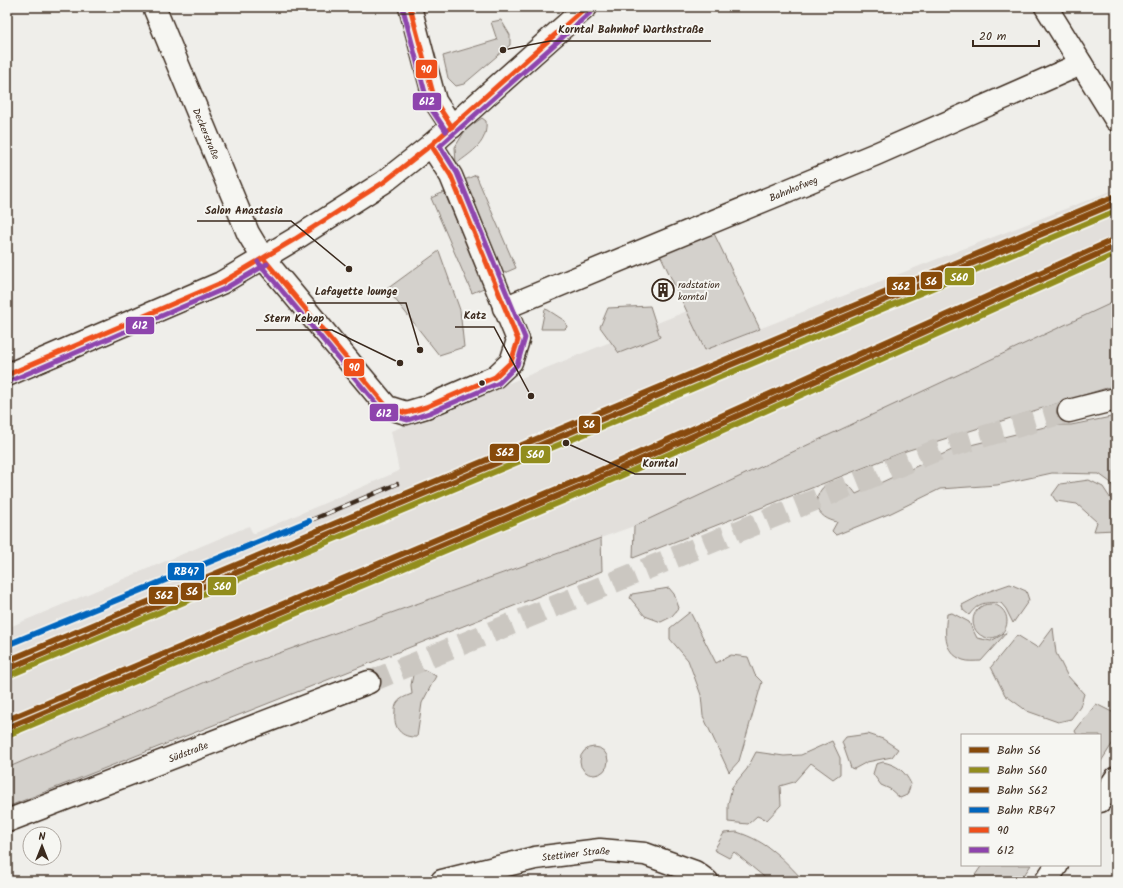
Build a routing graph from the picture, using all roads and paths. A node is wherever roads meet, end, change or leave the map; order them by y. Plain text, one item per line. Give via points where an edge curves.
1 (154, 7) edge
2 (410, 7) edge
3 (586, 7) edge
4 (1046, 7) edge
5 (1081, 64) junction
6 (1116, 120) edge
7 (452, 127) junction
8 (431, 145) junction
9 (263, 258) junction
10 (504, 308) junction
11 (7, 375) edge
12 (1116, 399) edge
13 (1069, 411) tunnel mouth
14 (369, 682) tunnel mouth
15 (1116, 778) edge
16 (1101, 800) edge
17 (7, 821) edge
18 (1056, 866) edge
19 (442, 881) edge
20 (707, 881) edge
21 (1046, 881) edge

1 - 9 street, Deckerstraße via 248,233
2 - 7 street via 435,101
3 - 7 street
4 - 5 street
5 - 6 street
5 - 10 street, Bahnhofweg via 876,154
7 - 8 street
8 - 9 street via 384,182
8 - 10 street, Deckerstraße via 450,176
9 - 10 street, Deckerstraße via 387,407 406,413 495,377 511,362 518,340
9 - 11 street via 221,283
12 - 13 street
14 - 17 street, Südstraße
15 - 16 street
18 - 21 street
19 - 20 street, Stettiner Straße via 534,858 600,850 645,854 695,872

